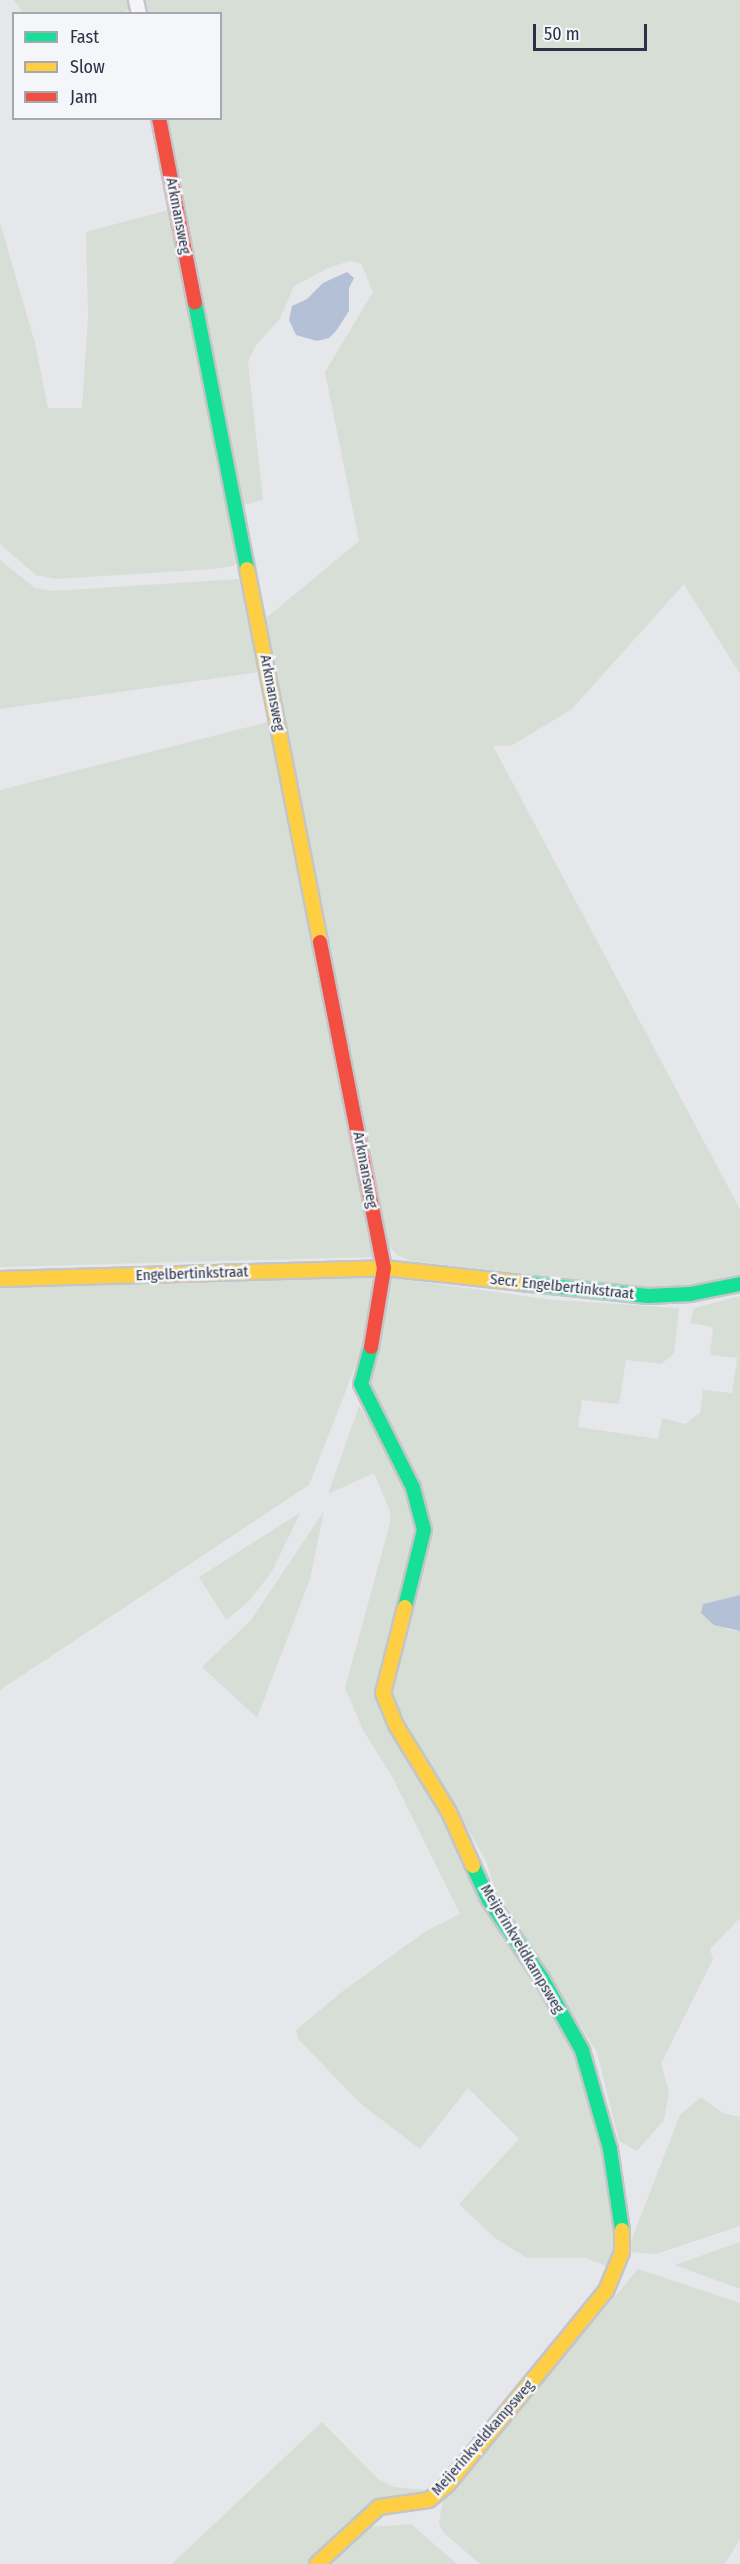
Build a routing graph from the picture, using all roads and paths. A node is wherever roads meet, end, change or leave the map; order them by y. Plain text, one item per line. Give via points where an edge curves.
1 (159, 120) edge
2 (384, 1268) junction
3 (0, 1279) edge
4 (740, 1284) edge
5 (317, 2564) edge

1 - 2 street, Arkmansweg
2 - 3 street, Engelbertinkstraat
2 - 4 street, Secr. Engelbertinkstraat via 648,1296 690,1294
2 - 5 street, Meijerinkveldkampsweg via 376,1329 361,1384 413,1488 424,1530 383,1693 396,1725 449,1812 489,1900 541,1977 582,2050 596,2088 610,2149 620,2207 622,2252 606,2291 447,2485 429,2500 379,2507

